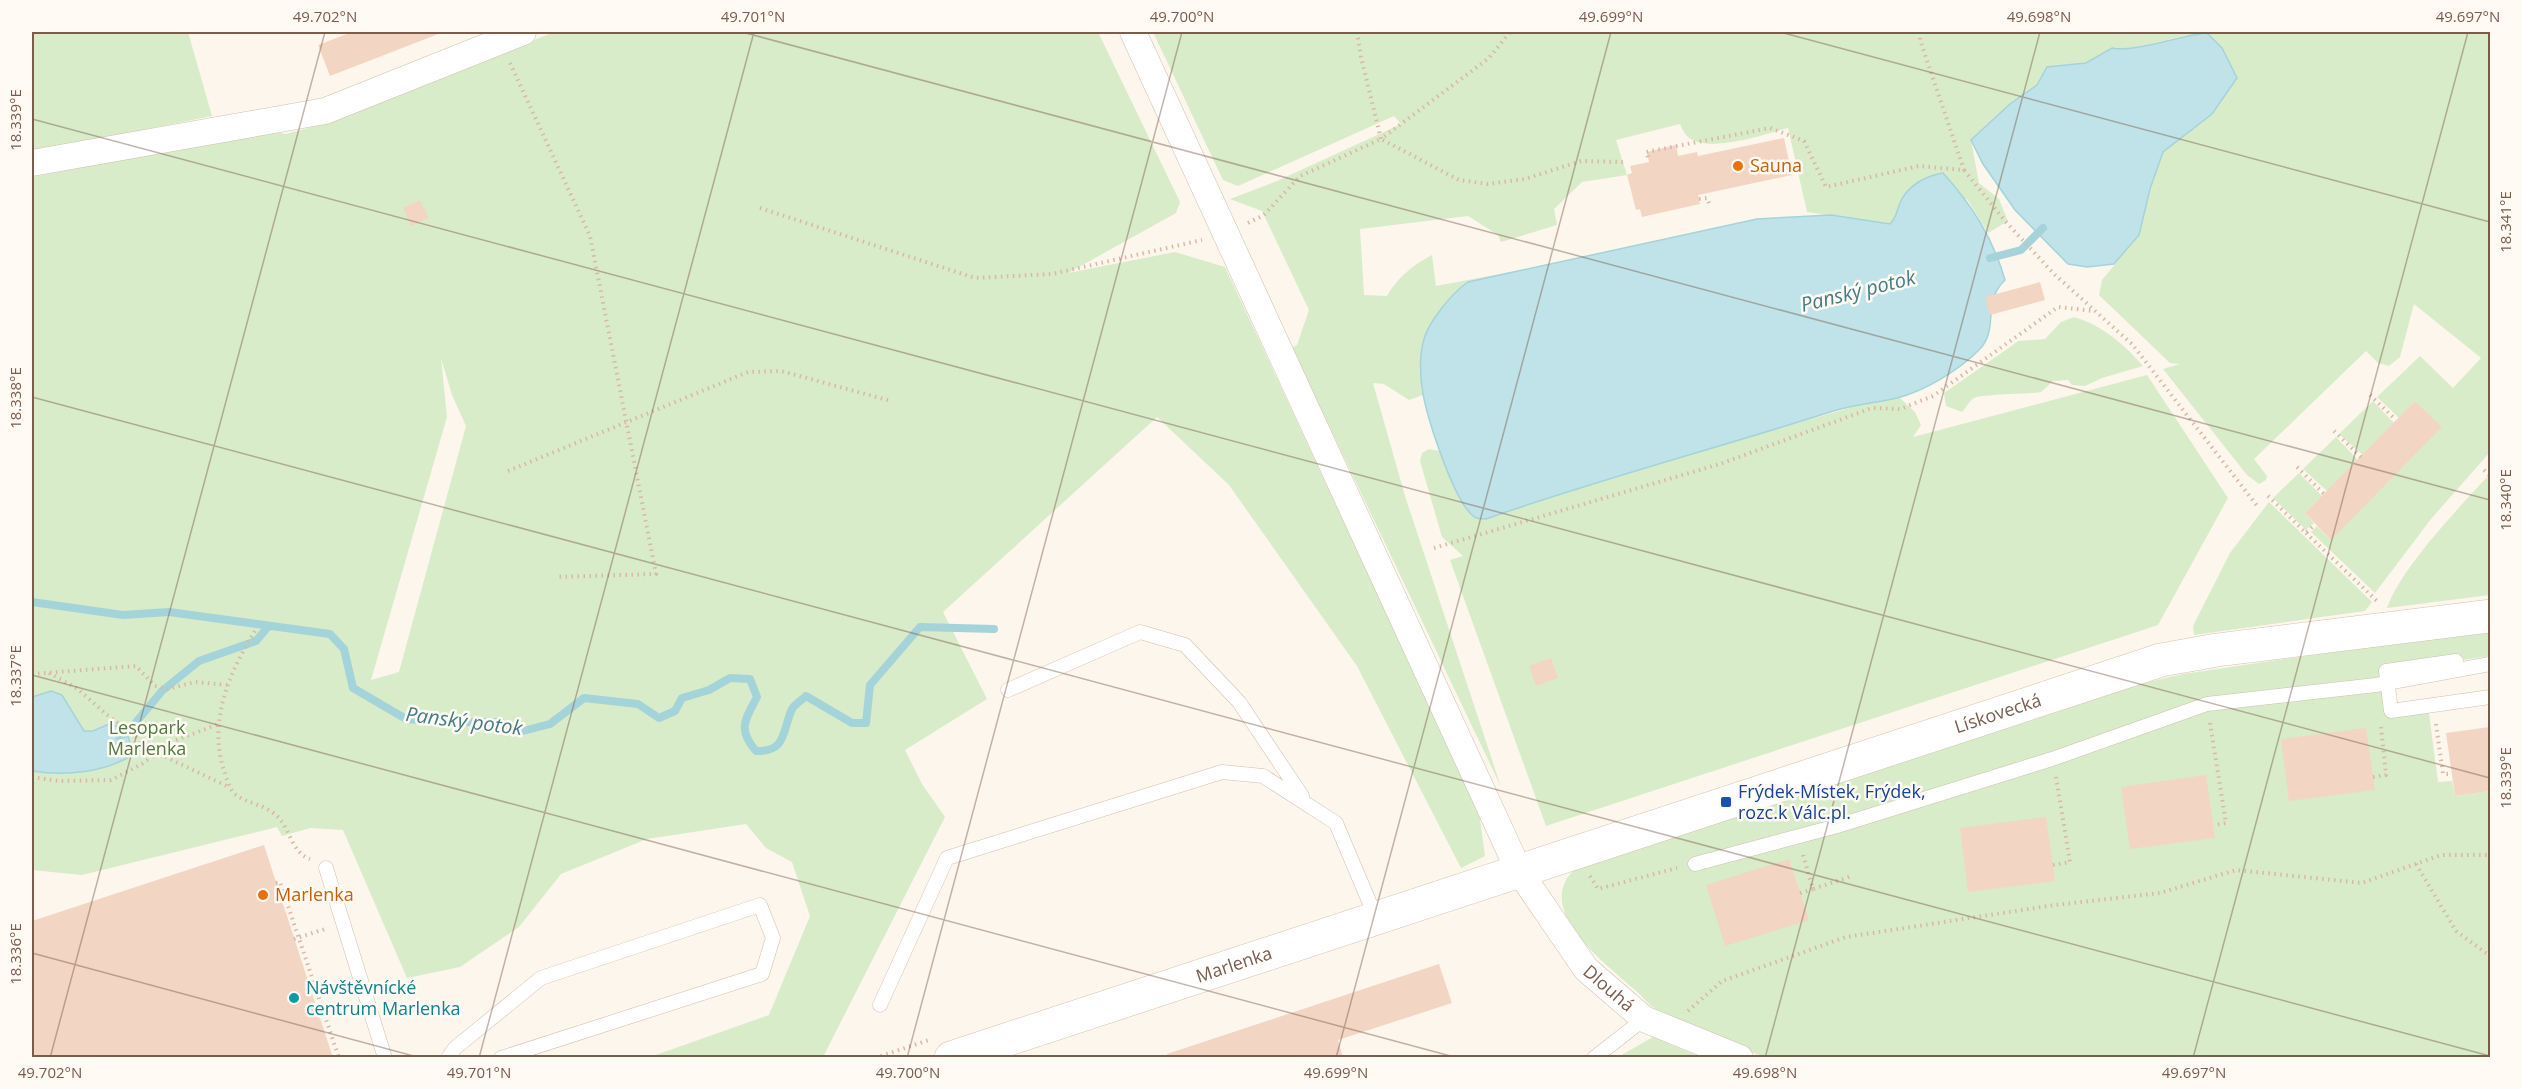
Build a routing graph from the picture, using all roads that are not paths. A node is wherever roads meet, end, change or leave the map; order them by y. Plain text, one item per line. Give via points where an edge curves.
1 (1133, 32) edge
2 (511, 36) edge
3 (32, 163) edge
4 (2490, 616) edge
5 (2490, 656) edge
6 (2490, 664) edge
7 (2381, 684) junction
8 (1008, 690) dead end
9 (2490, 697) edge
10 (1305, 800) junction
11 (1695, 864) road end
12 (326, 868) road end
13 (1519, 871) junction
14 (1376, 918) junction
15 (880, 1005) dead end
16 (1656, 1024) junction
17 (385, 1058) edge
18 (448, 1058) edge
19 (501, 1058) edge
20 (951, 1058) edge
21 (1594, 1058) edge
22 (1740, 1058) edge

1 - 13 street, Dlouhá
2 - 3 street via 325,111
4 - 13 main road, Lískovecká via 2161,660
5 - 7 lane via 2386,671
6 - 7 lane
7 - 9 lane via 2391,711
7 - 11 lane via 2207,704 2052,759
8 - 10 lane via 1140,632 1185,645 1239,702
10 - 14 lane via 1336,824
10 - 15 lane via 1263,776 1222,772 947,858
12 - 17 lane
13 - 14 main road, Marlenka
13 - 16 street, Dlouhá via 1586,969
14 - 20 main road, Marlenka
16 - 21 lane
16 - 22 street, Dlouhá
18 - 19 lane via 454,1048 541,978 760,905 773,938 762,974

